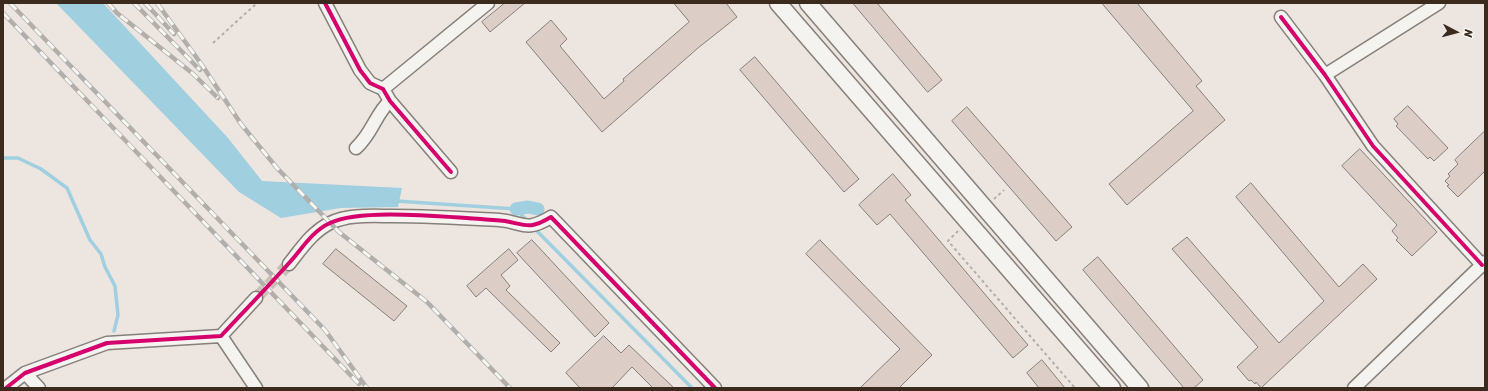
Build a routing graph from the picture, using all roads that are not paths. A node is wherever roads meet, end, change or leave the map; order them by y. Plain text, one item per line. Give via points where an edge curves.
1 (325, 3) edge
2 (488, 3) edge
3 (778, 3) edge
4 (808, 3) edge
5 (1439, 3) edge
6 (1281, 17) dead end
7 (1325, 75) junction
8 (383, 89) junction
9 (390, 101) junction
10 (356, 148) dead end
11 (451, 172) dead end
12 (289, 264) tunnel mouth
13 (1483, 264) edge
14 (256, 298) tunnel mouth
15 (221, 336) junction
16 (24, 373) junction
17 (6, 388) edge
18 (39, 388) edge
19 (256, 388) edge
20 (715, 388) edge
21 (1112, 388) edge
22 (1140, 388) edge
23 (1354, 388) edge

1 - 8 street via 360,70 370,83
2 - 8 street
3 - 21 main road
4 - 22 main road
5 - 7 street
6 - 7 street
7 - 13 street via 1372,146
8 - 9 street
9 - 10 street via 384,106 366,139
9 - 11 street
12 - 20 street via 319,230 330,223 353,217 414,216 501,220 526,226 541,223 551,217
13 - 23 street
14 - 15 street
15 - 16 street via 107,343
15 - 19 street
16 - 17 street
16 - 18 street

